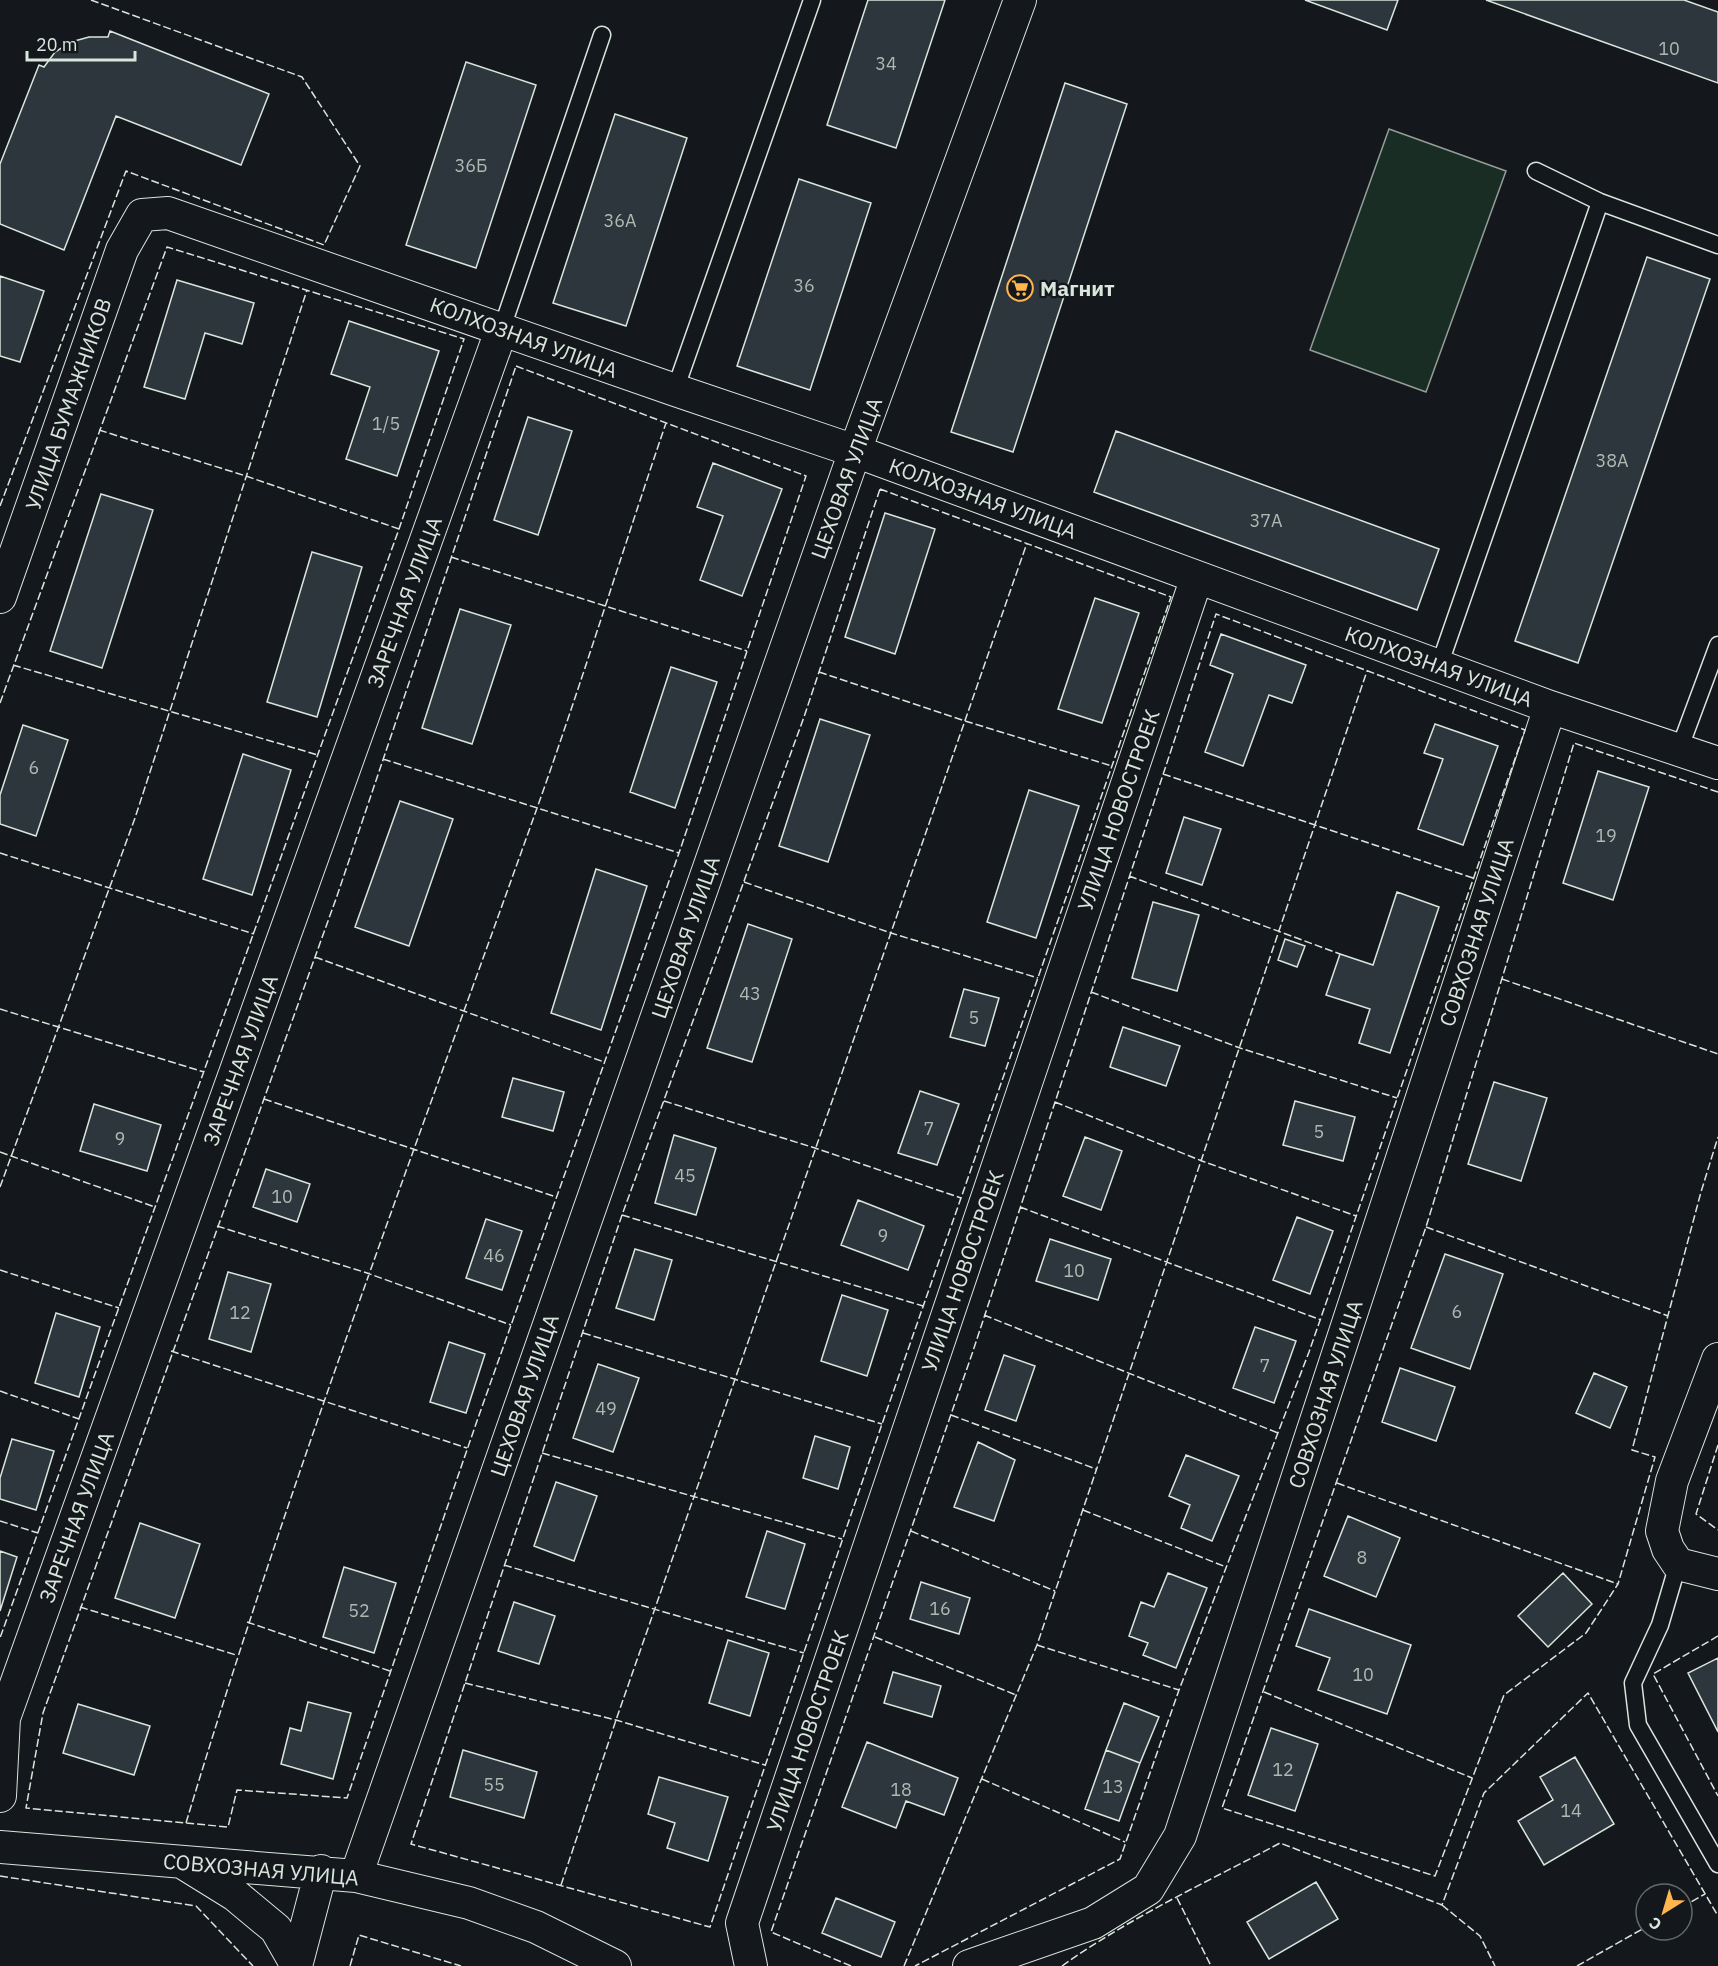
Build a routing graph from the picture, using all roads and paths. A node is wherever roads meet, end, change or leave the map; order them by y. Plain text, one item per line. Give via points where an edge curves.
1 (813, 0) edge
2 (1020, 0) edge
3 (602, 35) dead end
4 (1536, 171) dead end
5 (1600, 202) junction
6 (142, 215) joint
7 (1718, 245) edge
8 (502, 328) junction
9 (675, 390) junction
10 (855, 451) junction
11 (1197, 577) junction
12 (0, 597) edge
13 (1718, 645) edge
14 (1439, 666) junction
15 (1550, 707) junction
16 (1679, 750) junction
17 (1718, 763) edge
18 (1718, 1359) edge
19 (1678, 1564) junction
20 (1718, 1574) edge
21 (0, 1796) edge
22 (0, 1847) edge
23 (179, 1861) junction
24 (1718, 1864) edge
25 (321, 1872) junction
26 (356, 1876) junction
27 (296, 1965) edge
28 (615, 1966) edge
29 (751, 1966) edge
30 (969, 1966) edge

1 - 9 lane
2 - 10 street, ЦЕХОВАЯ УЛИЦА
3 - 8 lane
4 - 5 lane
5 - 7 lane
5 - 14 lane
6 - 8 street, КОЛХОЗНАЯ УЛИЦА via 168,213
6 - 12 street, УЛИЦА БУМАЖНИКОВ via 122,250
8 - 9 street, КОЛХОЗНАЯ УЛИЦА
8 - 21 street, ЗАРЕЧНАЯ УЛИЦА via 4,1718
9 - 10 street, КОЛХОЗНАЯ УЛИЦА
10 - 11 street, КОЛХОЗНАЯ УЛИЦА
10 - 26 street, ЦЕХОВАЯ УЛИЦА
11 - 14 street, КОЛХОЗНАЯ УЛИЦА
11 - 29 street, УЛИЦА НОВОСТРОЕК via 742,1923
13 - 16 lane
14 - 15 street, КОЛХОЗНАЯ УЛИЦА
15 - 16 street, КОЛХОЗНАЯ УЛИЦА
15 - 30 street, СОВХОЗНАЯ УЛИЦА via 1180,1836 1148,1889 1093,1923
16 - 17 street, КОЛХОЗНАЯ УЛИЦА
18 - 19 street via 1672,1481 1662,1531
19 - 20 street
19 - 24 lane via 1660,1625 1633,1683 1638,1725
22 - 23 street, СОВХОЗНАЯ УЛИЦА
23 - 25 street, СОВХОЗНАЯ УЛИЦА
23 - 27 street via 235,1895 276,1929
25 - 26 street, СОВХОЗНАЯ УЛИЦА
25 - 27 street
26 - 28 street, СОВХОЗНАЯ УЛИЦА via 469,1903 536,1927

